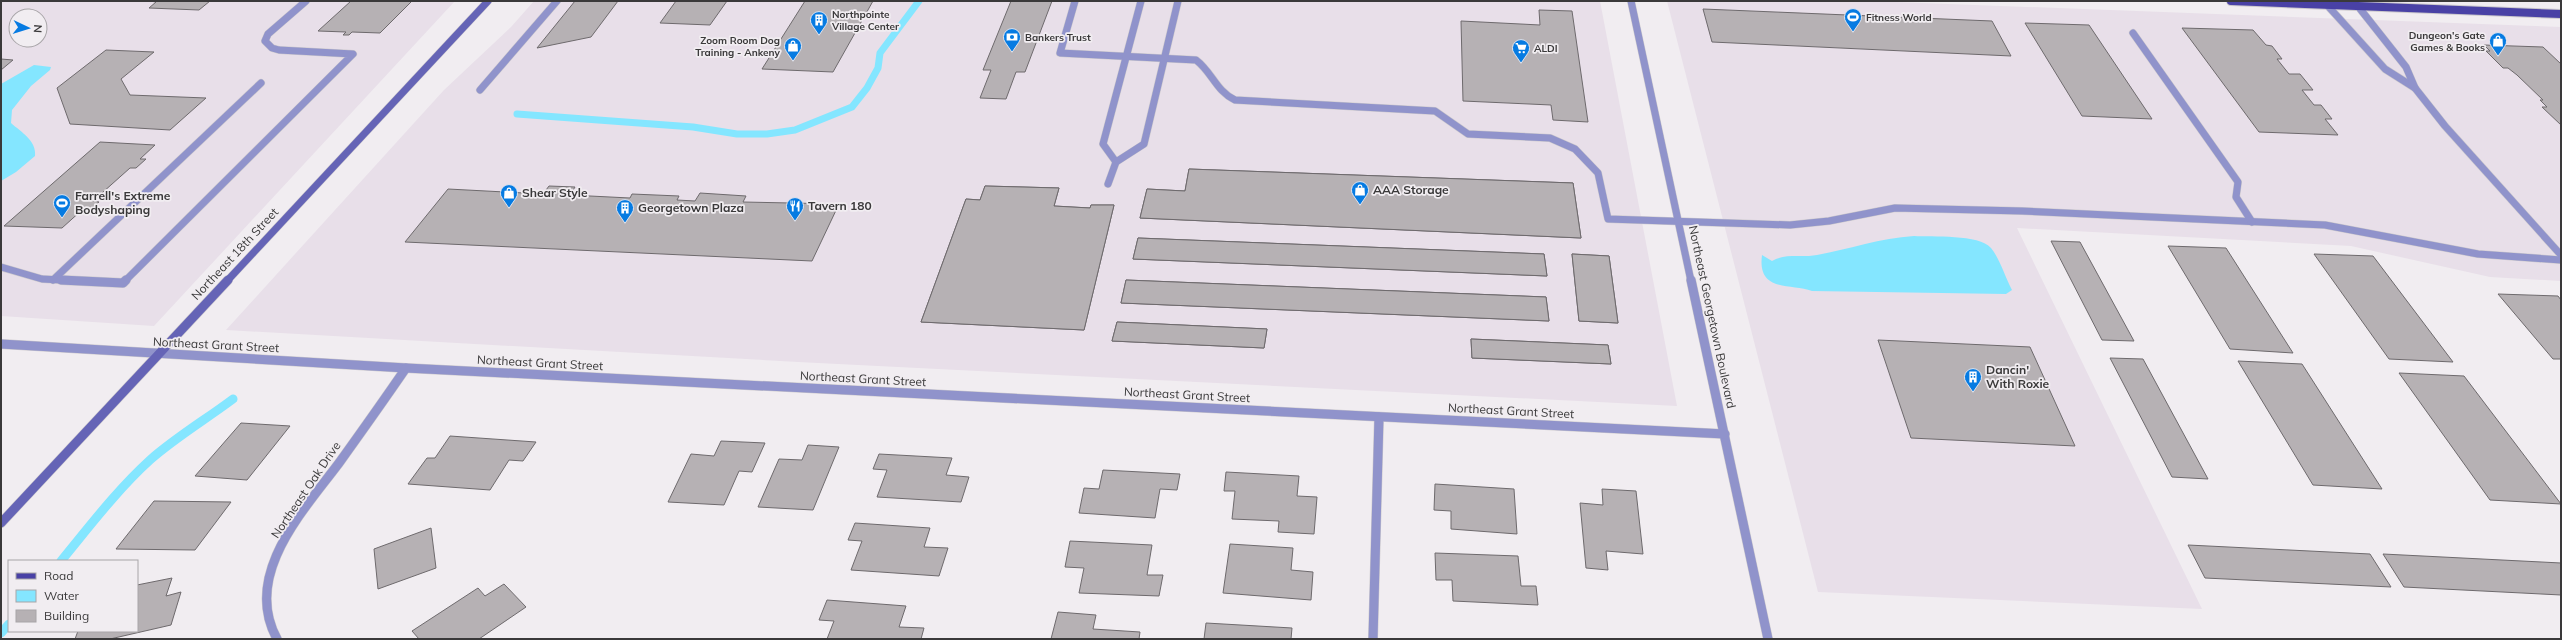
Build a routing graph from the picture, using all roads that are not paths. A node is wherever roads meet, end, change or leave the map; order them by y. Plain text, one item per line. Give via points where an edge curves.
1 (306, 1) edge
2 (488, 1) edge
3 (557, 1) edge
4 (1075, 1) edge
5 (1141, 1) edge
6 (1178, 1) edge
7 (1631, 1) edge
8 (2231, 1) edge
9 (2326, 3) edge
10 (2355, 3) edge
11 (2561, 14) edge
12 (2133, 33) dead end
13 (1128, 56) junction
14 (1164, 58) junction
15 (261, 83) dead end
16 (2415, 88) junction
17 (480, 90) dead end
18 (1116, 162) junction
19 (1108, 184) dead end
20 (1679, 222) junction
21 (2252, 222) junction
22 (2561, 255) edge
23 (2561, 260) edge
24 (1, 267) edge
25 (53, 280) junction
26 (1, 344) edge
27 (159, 353) junction
28 (406, 368) junction
29 (1379, 417) junction
30 (1725, 434) junction
31 (1, 523) edge
32 (277, 639) edge
33 (1373, 639) edge
34 (1768, 639) edge

1 - 25 street via 268,34 265,41 268,46 273,50 353,54 123,282
2 - 27 main road, Northeast 18th Street
3 - 17 street
4 - 13 street via 1060,54
5 - 13 street
6 - 14 street
7 - 20 street, Northeast Georgetown Boulevard
8 - 9 main road
9 - 10 main road
9 - 16 street via 2385,69
10 - 11 main road
10 - 16 street via 2406,67
12 - 21 street via 2238,182 2236,197
13 - 14 street
13 - 18 street via 1103,144
14 - 18 street via 1144,144
14 - 20 street via 1196,60 1205,65 1219,90 1235,100 1435,111 1468,134 1550,138 1575,149 1593,166 1598,173 1608,219
15 - 25 street
16 - 22 street via 2445,126
18 - 19 street
20 - 21 street via 1796,225 1895,208 1925,207
20 - 30 street, Northeast Georgetown Boulevard
21 - 23 street via 2325,225 2478,254
24 - 25 street
26 - 27 street, Northeast Grant Street
27 - 28 street, Northeast Grant Street
27 - 31 main road, Northeast 18th Street
28 - 29 street, Northeast Grant Street
28 - 32 street, Northeast Oak Drive via 312,499 283,545 267,588 266,610
29 - 30 street, Northeast Grant Street
29 - 33 street
30 - 34 street, Northeast Georgetown Boulevard

